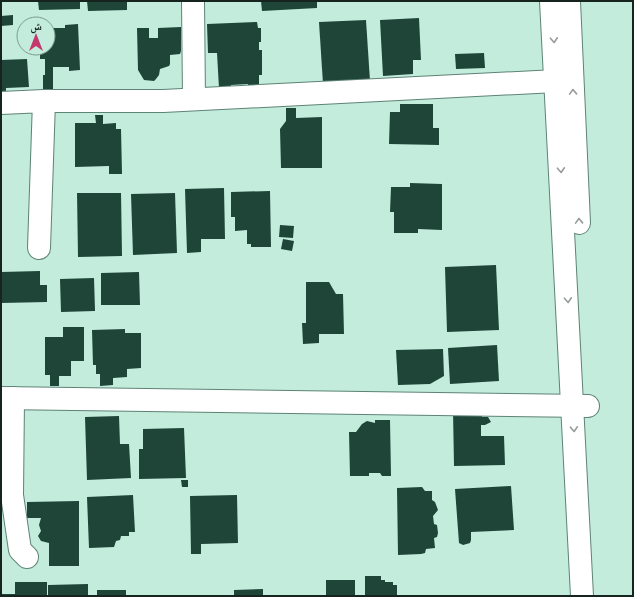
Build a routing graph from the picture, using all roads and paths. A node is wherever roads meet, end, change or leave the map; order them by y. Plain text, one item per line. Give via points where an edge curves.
1 (193, 1) edge
2 (552, 1) edge
3 (569, 1) edge
4 (556, 81) junction
5 (194, 99) junction
6 (44, 101) junction
7 (1, 102) edge
8 (39, 248) dead end
9 (7, 398) edge
10 (580, 406) junction
11 (7, 494) edge
12 (27, 557) dead end
13 (582, 596) edge
14 (597, 596) edge

1 - 5 street
2 -> 4 street
10 -> 3 street
4 - 5 street
4 -> 10 street
5 - 6 street
6 - 7 street
6 - 8 street
9 - 10 street
9 - 11 street
10 -> 13 street
10 - 14 street
11 - 12 street via 20,550

